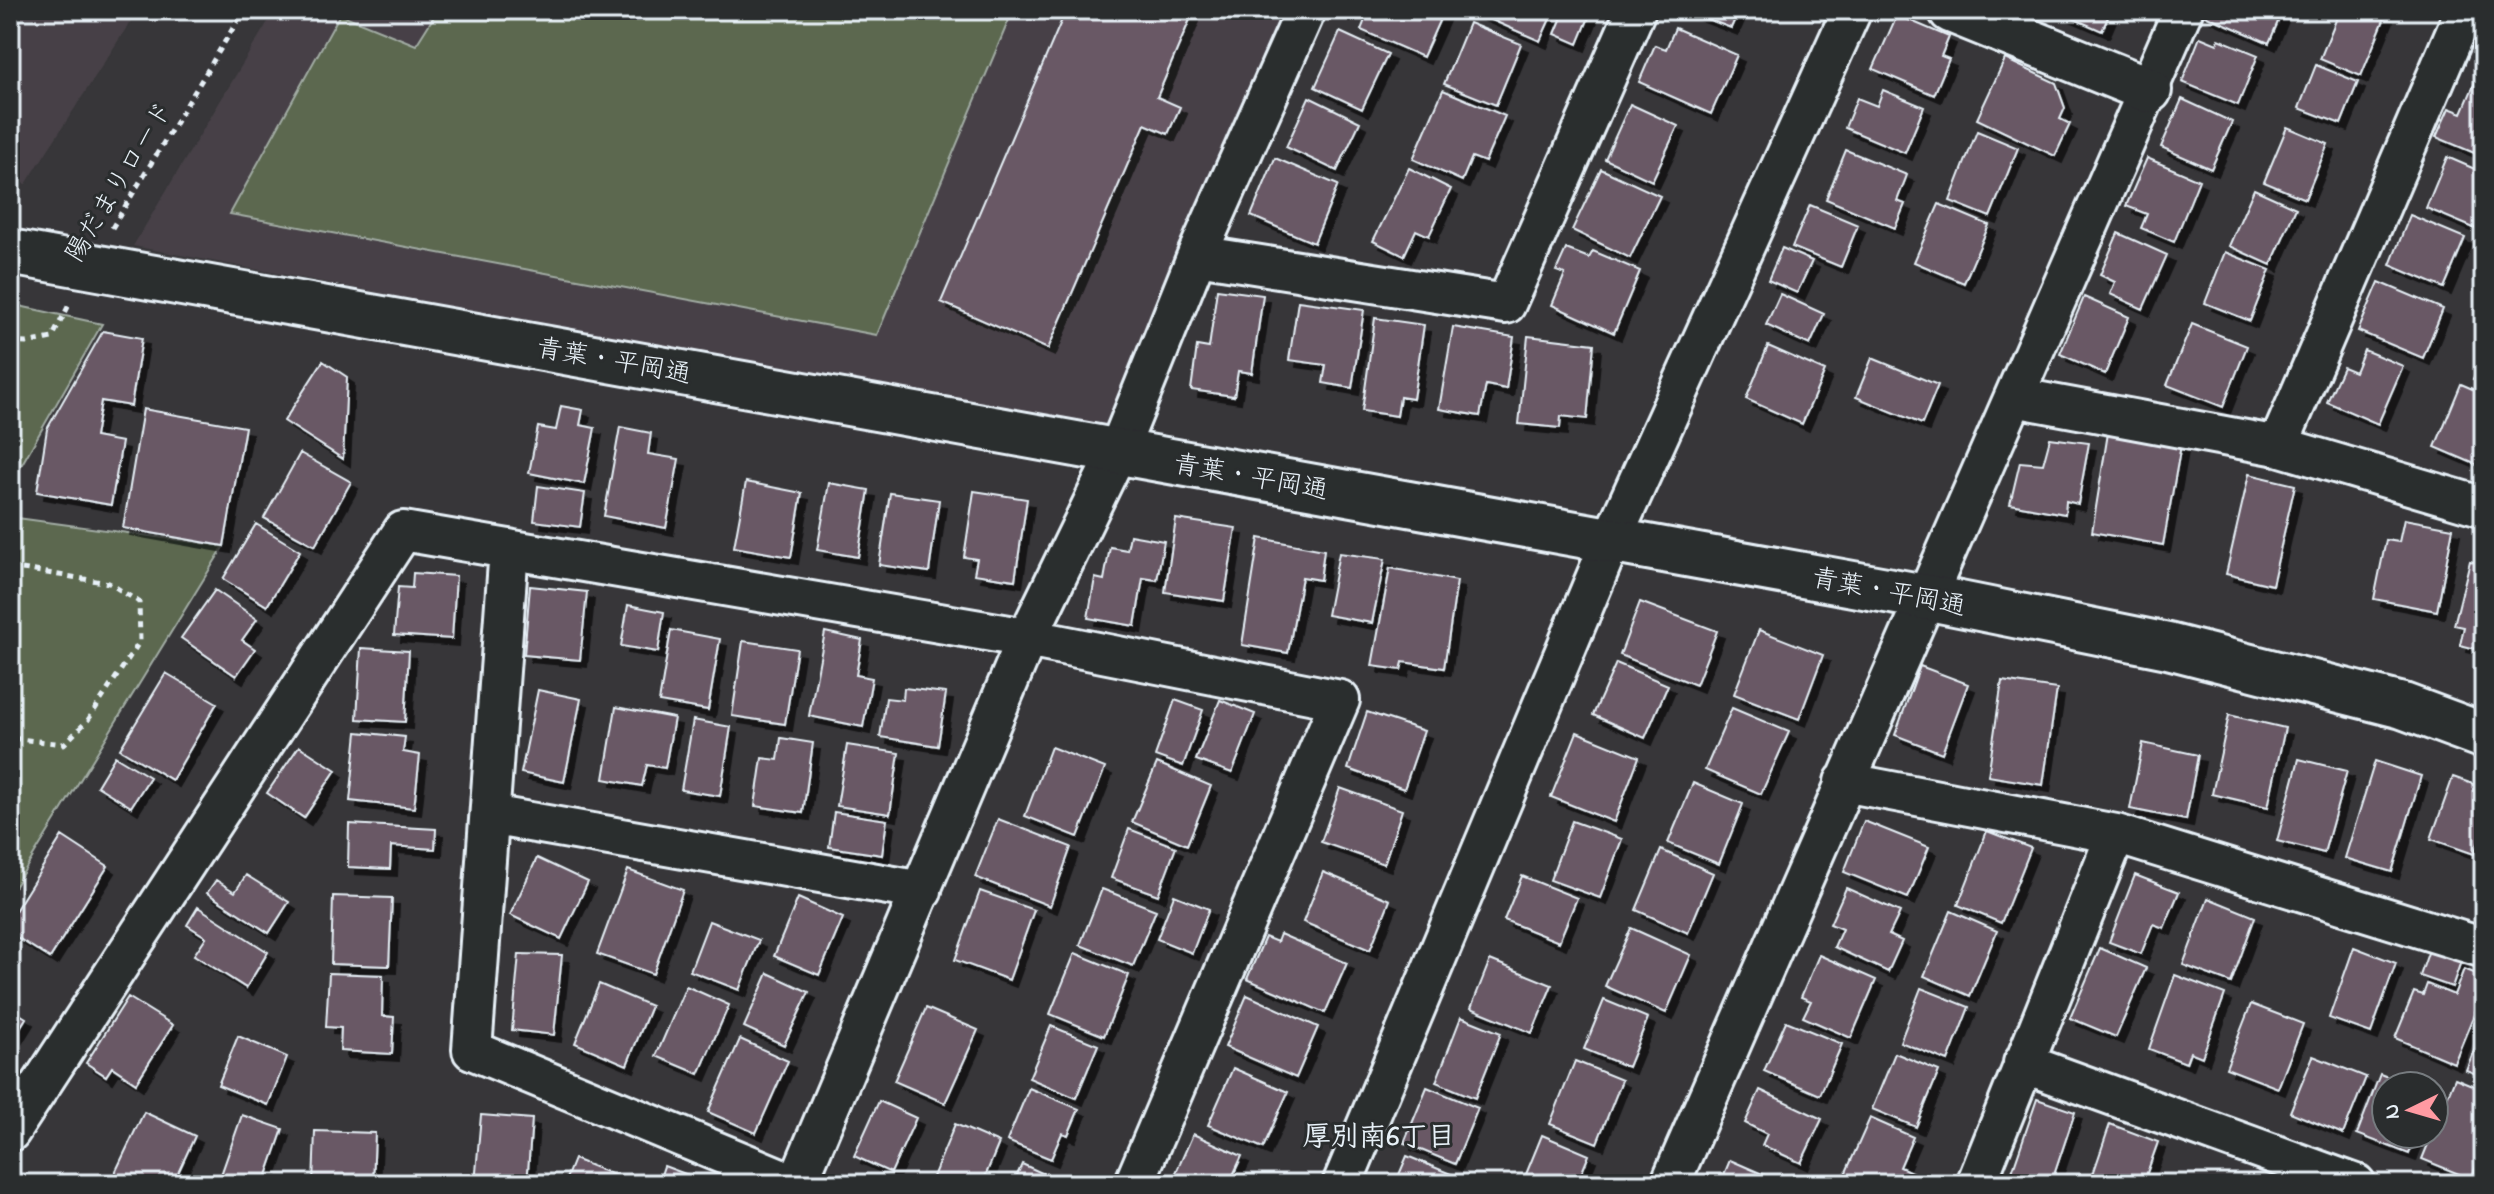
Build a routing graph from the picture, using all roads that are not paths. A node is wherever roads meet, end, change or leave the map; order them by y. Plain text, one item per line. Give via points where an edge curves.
1 (1306, 10) edge
2 (1636, 10) edge
3 (1852, 10) edge
4 (1951, 10) edge
5 (2183, 10) edge
6 (2465, 10) edge
7 (2149, 90) junction
8 (10, 252) edge
9 (1197, 255) junction
10 (2014, 397) junction
11 (2278, 446) junction
12 (1118, 451) junction
13 (2484, 507) edge
14 (1611, 541) junction
15 (509, 549) junction
16 (1925, 597) junction
17 (1027, 638) junction
18 (2484, 736) edge
19 (1844, 782) junction
20 (490, 815) junction
21 (2116, 834) junction
22 (922, 891) junction
23 (2484, 948) edge
24 (2023, 1063) junction
25 (10, 1132) edge
26 (796, 1184) edge
27 (1134, 1184) edge
28 (1342, 1184) edge
29 (1670, 1184) edge
30 (1976, 1184) edge
31 (2356, 1184) edge

1 - 9 street
2 - 9 street via 1506,304
3 - 14 street
4 - 7 street
5 - 7 street
6 - 11 street
7 - 10 street
8 - 12 street, 青葉・平岡通
9 - 12 street
10 - 11 street
10 - 16 street
11 - 13 street
12 - 14 street, 青葉・平岡通
12 - 17 street
14 - 16 street, 青葉・平岡通
14 - 28 street
15 - 17 street
15 - 20 street
15 - 25 street via 403,531
16 - 18 street, 青葉・平岡通 via 2168,646 2403,706
16 - 19 street
17 - 22 street
17 - 27 street via 1340,700
19 - 21 street
19 - 29 street
20 - 22 street
20 - 26 street via 472,1050
21 - 23 street
21 - 24 street
22 - 26 street
24 - 30 street
24 - 31 street

